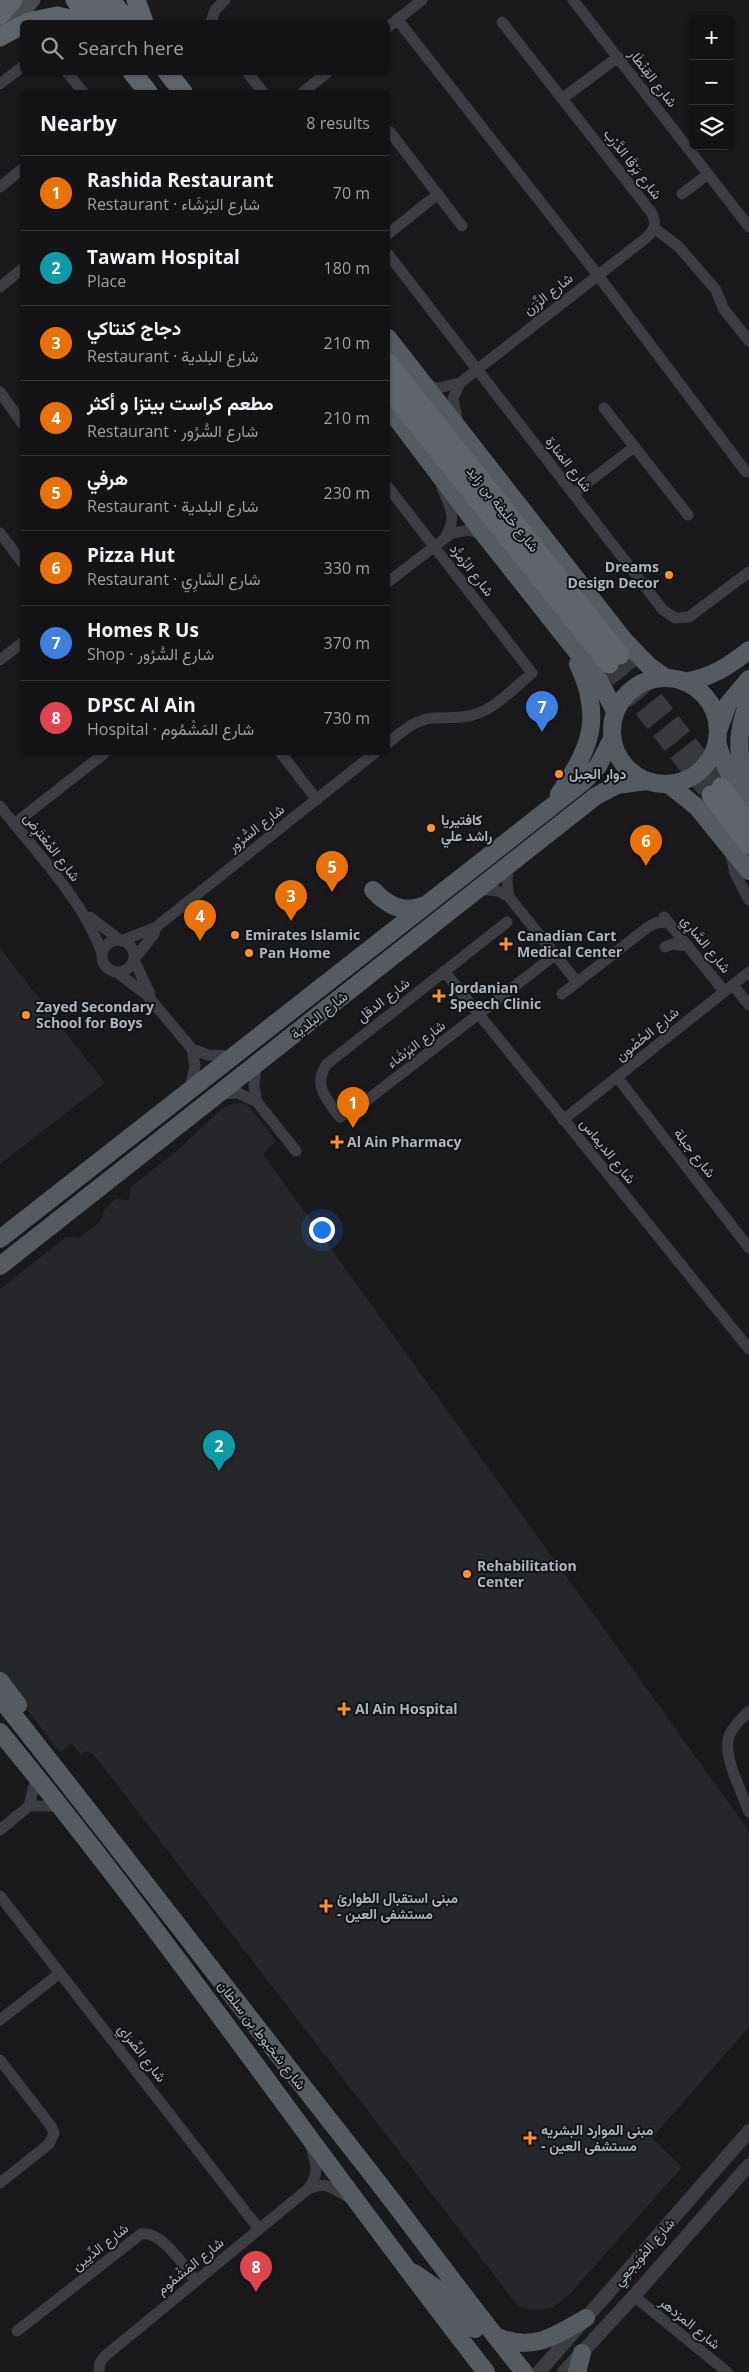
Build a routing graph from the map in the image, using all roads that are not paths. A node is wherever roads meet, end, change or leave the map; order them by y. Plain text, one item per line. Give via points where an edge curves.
1 (13, 0) edge
2 (32, 0) edge
3 (75, 0) edge
4 (93, 0) edge
5 (110, 0) edge
6 (136, 0) edge
7 (225, 0) edge
8 (422, 0) edge
9 (573, 0) edge
10 (0, 15) edge
11 (397, 19) junction
12 (38, 20) edge
13 (76, 20) edge
14 (91, 20) edge
15 (110, 20) edge
16 (126, 20) edge
17 (143, 20) edge
18 (212, 20) edge
19 (502, 22) dead end
20 (390, 25) edge
21 (20, 26) edge
22 (0, 36) edge
23 (618, 58) junction
24 (20, 69) edge
25 (69, 75) edge
26 (134, 75) edge
27 (156, 75) edge
28 (249, 75) edge
29 (324, 75) edge
30 (175, 83) edge
31 (0, 84) edge
32 (81, 90) edge
33 (146, 90) edge
34 (261, 90) edge
35 (306, 90) edge
36 (563, 98) junction
37 (390, 132) dead end
38 (20, 171) edge
39 (708, 174) junction
40 (0, 187) edge
41 (438, 194) junction
42 (682, 194) dead end
43 (462, 226) dead end
44 (749, 227) edge
45 (654, 228) junction
46 (390, 232) edge
47 (390, 257) edge
48 (20, 271) edge
49 (598, 274) junction
50 (0, 287) edge
51 (390, 341) edge
52 (749, 341) edge
53 (390, 366) edge
54 (476, 369) junction
55 (460, 383) junction
56 (424, 386) junction
57 (390, 390) edge
58 (0, 392) edge
59 (604, 408) dead end
60 (390, 410) edge
61 (20, 420) edge
62 (458, 429) junction
63 (634, 446) junction
64 (433, 468) junction
65 (746, 472) dead end
66 (390, 490) edge
67 (573, 494) junction
68 (688, 515) dead end
69 (0, 533) edge
70 (446, 536) junction
71 (486, 537) junction
72 (434, 546) junction
73 (20, 559) edge
74 (749, 572) edge
75 (390, 580) edge
76 (566, 638) junction
77 (20, 645) edge
78 (749, 650) edge
79 (0, 660) edge
80 (666, 678) junction
81 (749, 679) edge
82 (684, 682) junction
83 (749, 702) edge
84 (615, 711) junction
85 (718, 738) junction
86 (612, 739) junction
87 (390, 741) edge
88 (102, 755) edge
89 (282, 755) edge
90 (372, 755) edge
91 (646, 781) junction
92 (668, 784) junction
93 (749, 786) edge
94 (317, 800) junction
95 (749, 802) edge
96 (0, 806) edge
97 (548, 809) junction
98 (749, 823) edge
99 (14, 824) junction
100 (749, 845) edge
101 (730, 847) junction
102 (508, 866) junction
103 (749, 871) edge
104 (479, 888) junction
105 (373, 890) dead end
106 (509, 897) junction
107 (749, 900) edge
108 (427, 904) junction
109 (80, 907) junction
110 (507, 922) dead end
111 (668, 922) junction
112 (156, 928) junction
113 (121, 940) junction
114 (688, 946) junction
115 (102, 954) junction
116 (555, 955) junction
117 (134, 959) junction
118 (444, 971) junction
119 (749, 972) edge
120 (118, 973) junction
121 (577, 982) junction
122 (728, 988) junction
123 (562, 994) dead end
124 (156, 1004) junction
125 (749, 1005) edge
126 (479, 1014) junction
127 (192, 1049) junction
128 (233, 1056) junction
129 (256, 1064) junction
130 (616, 1077) junction
131 (189, 1090) junction
132 (219, 1094) junction
133 (257, 1102) junction
134 (340, 1117) joint
135 (563, 1120) junction
136 (296, 1151) dead end
137 (0, 1239) edge
138 (749, 1248) edge
139 (0, 1266) edge
140 (749, 1349) edge
141 (0, 1681) edge
142 (0, 1698) edge
143 (749, 1711) edge
144 (4, 1737) edge
145 (33, 1740) junction
146 (36, 1778) junction
147 (29, 1806) junction
148 (60, 1806) junction
149 (749, 1812) edge
150 (0, 1830) edge
151 (134, 1870) junction
152 (0, 1896) edge
153 (153, 1927) junction
154 (60, 1973) junction
155 (242, 2010) junction
156 (0, 2020) edge
157 (0, 2060) edge
158 (749, 2131) edge
159 (310, 2140) junction
160 (749, 2165) edge
161 (0, 2183) edge
162 (308, 2189) junction
163 (356, 2200) junction
164 (260, 2229) junction
165 (407, 2269) junction
166 (196, 2281) junction
167 (634, 2296) junction
168 (586, 2318) junction
169 (17, 2331) dead end
170 (495, 2336) junction
171 (468, 2349) junction
172 (582, 2354) junction
173 (99, 2372) edge
174 (475, 2372) edge
175 (486, 2372) edge
176 (509, 2372) edge
177 (524, 2372) edge
178 (539, 2372) edge
179 (564, 2372) edge
180 (577, 2372) edge
181 (727, 2372) edge

1 - 10 highway
2 - 22 main road
3 - 14 highway
4 - 15 highway
5 - 16 highway
6 - 17 highway
7 - 18 street via 214,10
8 - 11 street
9 - 23 street, شارع القِنْطَار
11 - 20 street
11 - 49 street
12 - 13 highway via 57,16
19 - 36 street, شارع بَرْقَا الدَّرْب
21 - 22 highway
23 - 36 street
23 - 39 street, شارع القِنْطَار
24 - 31 street
25 - 32 street
26 - 33 highway
27 - 30 highway
28 - 34 street
29 - 35 street
36 - 45 street, شارع بَرْقَا الدَّرْب via 651,212
37 - 41 street
38 - 40 street
39 - 42 street
39 - 44 street, شارع القِنْطَار
41 - 43 street
41 - 46 street
45 - 49 street, شارع الزِّرَن via 646,238
45 - 52 street via 678,246 716,290 723,308
47 - 54 street, شارع المَنارة
48 - 50 street
49 - 54 street, شارع الزِّرَن
49 - 65 street
51 - 56 main road
53 - 57 highway, شارع خليفة بن زايد via 615,660
54 - 55 street, شارع الزِّرَن
54 - 67 street, شارع المَنارة
55 - 56 street via 438,388
55 - 62 street via 453,398
56 - 62 main road
58 - 61 street
59 - 63 street
60 - 64 main road
62 - 80 main road via 624,640
63 - 67 street
63 - 68 street
64 - 70 street via 452,513
64 - 71 main road
66 - 72 street, شارع الزُمرُّد
67 - 74 street, شارع المَنارة via 668,615 682,618 695,614
69 - 73 street
70 - 71 street via 464,530
70 - 72 street
71 - 76 main road
72 - 75 street
72 - 87 street, شارع الزُمرُّد via 532,673 479,713 424,719
76 - 84 main road via 599,680
76 - 97 main road via 588,687 592,709 591,732 580,763
77 - 79 street
78 - 82 main road via 718,672
80 - 82 main road
80 - 84 main road via 648,680 632,689
81 - 85 main road via 728,704
82 - 85 main road via 706,698 715,715
83 - 93 main road via 738,743 740,764
84 - 86 main road
85 - 92 main road via 711,758 700,772 685,781
85 - 95 main road via 723,762
86 - 91 main road via 624,765
86 - 97 main road, شارع البلدية via 591,774
88 - 99 street
89 - 94 street
90 - 94 street, شارع السُّرُور
91 - 92 main road
91 - 102 main road, شارع البلدية via 617,786 596,796
92 - 101 main road via 697,807
94 - 112 street, شارع السُّرُور
96 - 99 street, شارع المُعْتَرِض
97 - 108 main road, شارع البلدية
98 - 100 highway via 716,791
99 - 109 street, شارع المُعْتَرِض
101 - 103 main road
101 - 107 street via 735,873
102 - 104 main road, شارع البلدية
102 - 106 street
104 - 106 street via 498,891
104 - 129 main road, شارع البلدية
105 - 108 main road via 398,908
106 - 116 street
108 - 128 main road, شارع البلدية
109 - 113 street, شارع المُعْتَرِض
109 - 115 street, شارع المُعْتَرِض
110 - 118 street, شارع الدقل
111 - 114 street, شارع السَّارِي
111 - 114 street via 671,938 665,947 672,944
111 - 121 street via 648,927
112 - 113 street, شارع السُّرُور
112 - 117 street, شارع السُّرُور
113 - 115 street via 108,944
113 - 117 street via 131,946
114 - 122 street, شارع السَّارِي
115 - 120 street via 105,966
116 - 121 street
116 - 126 street, شارع البَرْشَاء
117 - 120 street via 128,969
117 - 124 street
118 - 126 street, شارع الديماس
118 - 134 street, شارع الدقل via 324,1068 320,1082 322,1093
119 - 122 street, شارع الحُصُون
120 - 124 street
121 - 123 street
122 - 125 street, شارع السَّارِي
122 - 130 street, شارع الحُصُون
124 - 127 street
126 - 134 street, شارع البَرْشَاء via 362,1104
126 - 135 street, شارع الديماس
127 - 128 street via 208,1055
127 - 131 street via 195,1066
128 - 131 main road, شارع البلدية
129 - 132 main road, شارع البلدية
129 - 133 street via 254,1087
130 - 135 street, شارع الحُصُون
130 - 138 street, شارع جبلة
131 - 137 main road, شارع البلدية
132 - 133 street via 238,1093
132 - 139 main road, شارع البلدية
133 - 136 street
135 - 140 street, شارع الديماس
141 - 145 main road via 28,1718
142 - 145 main road, شارع شخبوط بن سلطان
143 - 149 street via 729,1736 727,1746
144 - 146 main road, شارع شخبوط بن سلطان
144 - 151 main road via 53,1785 125,1875 133,1879 136,1876
145 - 151 main road, شارع شخبوط بن سلطان
146 - 147 street
146 - 148 main road, شارع شخبوط بن سلطان
147 - 148 street
147 - 150 street
148 - 153 main road, شارع شخبوط بن سلطان
151 - 155 main road, شارع شخبوط بن سلطان
152 - 154 street, شارع الصِّرَاي
153 - 155 main road via 154,1921 161,1921 218,1990
153 - 159 main road, شارع شخبوط بن سلطان
154 - 156 street
154 - 164 street, شارع الصِّرَاي
155 - 170 main road, شارع شخبوط بن سلطان
157 - 161 street via 54,2133 49,2144
158 - 168 street, شارع المُوَيجعِي
159 - 162 street, شارع المَشْمُوم via 317,2168
159 - 163 main road, شارع شخبوط بن سلطان
160 - 167 street, شارع المُوَيجعِي
162 - 163 street via 332,2186
162 - 164 street, شارع المَشْمُوم
163 - 165 main road, شارع شخبوط بن سلطان
164 - 166 street, شارع المَشْمُوم
165 - 171 main road, شارع شخبوط بن سلطان
165 - 176 main road via 432,2284 453,2303
166 - 169 street, شارع الدِّيين via 160,2238 140,2234
166 - 173 street, شارع المَشْمُوم via 105,2356
167 - 172 street, شارع المُوَيجعِي
167 - 181 street, شارع المزدهر
168 - 170 main road via 540,2342 512,2342
168 - 178 street, شارع المُوَيجعِي
170 - 177 main road, شارع شخبوط بن سلطان
171 - 174 main road
171 - 175 main road, شارع شخبوط بن سلطان
172 - 179 street, شارع المُوَيجعِي
172 - 180 main road

